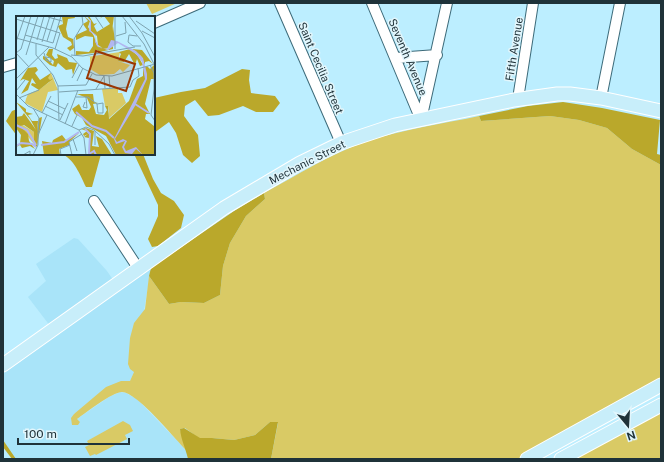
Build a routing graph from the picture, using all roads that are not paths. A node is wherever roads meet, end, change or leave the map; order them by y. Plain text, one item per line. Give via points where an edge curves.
1 (200, 3) edge
2 (280, 3) edge
3 (372, 3) edge
4 (447, 3) edge
5 (533, 3) edge
6 (620, 3) edge
7 (155, 23) edge
8 (437, 55) junction
9 (396, 58) junction
10 (16, 63) edge
11 (3, 67) edge
12 (601, 98) junction
13 (518, 99) junction
14 (661, 111) edge
15 (421, 120) junction
16 (341, 143) junction
17 (94, 201) dead end
18 (138, 268) junction
19 (3, 365) edge
20 (661, 385) edge
21 (661, 405) edge
22 (528, 459) edge
23 (561, 459) edge

1 - 7 street
2 - 16 street, Saint Cecilia Street
3 - 9 street, Seventh Avenue
4 - 8 street
5 - 13 street, Fifth Avenue
6 - 12 street
8 - 9 street
8 - 15 street
9 - 15 street, Seventh Avenue
10 - 11 street
12 - 13 main road, Mechanic Street via 557,94
12 - 14 main road, Mechanic Street
13 - 15 main road, Mechanic Street
15 - 16 main road, Mechanic Street via 395,125
16 - 18 main road, Mechanic Street via 300,163 224,208
17 - 18 street
18 - 19 main road, Mechanic Street
20 - 22 main road
21 - 23 main road

